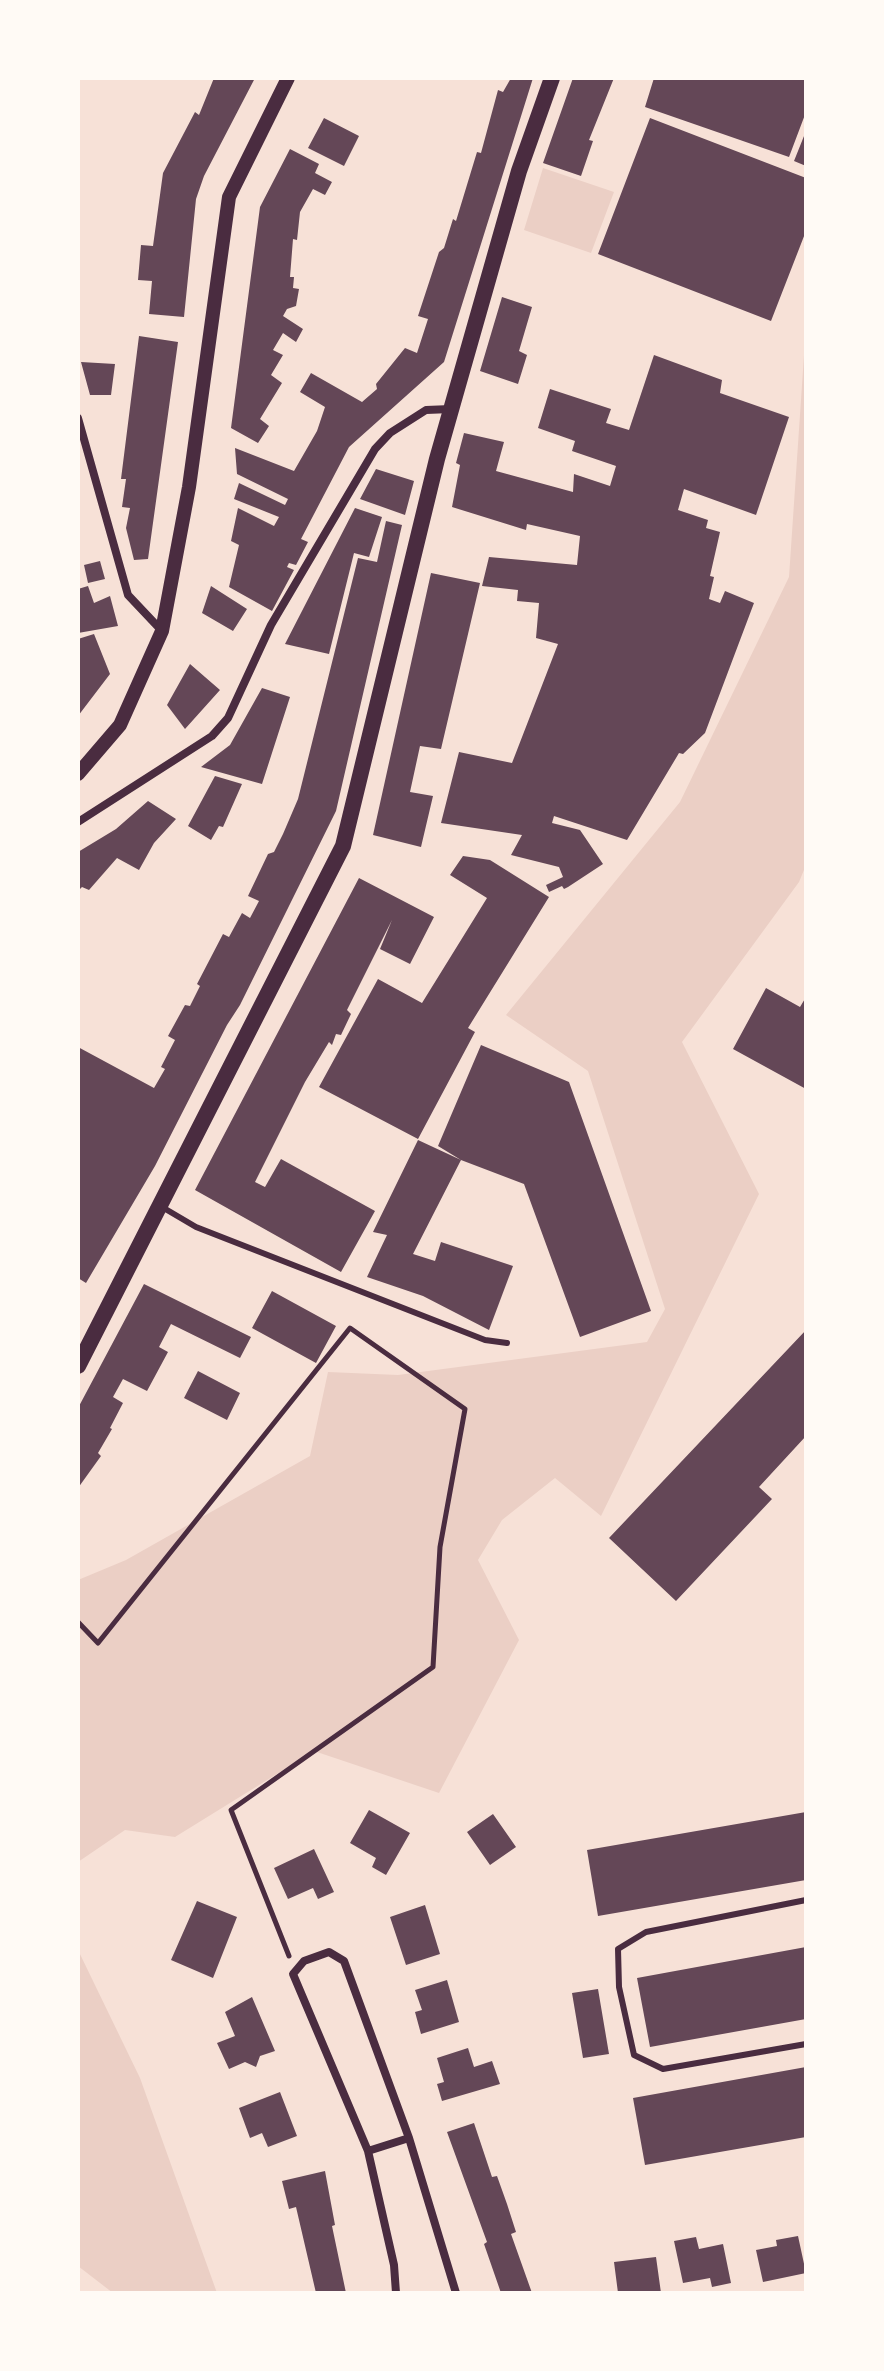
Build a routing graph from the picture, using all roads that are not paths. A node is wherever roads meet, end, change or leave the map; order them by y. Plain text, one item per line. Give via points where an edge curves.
1 (288, 78) edge
2 (552, 78) edge
3 (451, 409) junction
4 (78, 418) edge
5 (162, 631) junction
6 (78, 774) edge
7 (78, 822) edge
8 (161, 1206) junction
9 (507, 1343) dead end
10 (78, 1366) edge
11 (806, 1900) edge
12 (806, 2044) edge
13 (409, 2138) junction
14 (368, 2151) junction
15 (396, 2293) edge
16 (456, 2293) edge

1 - 5 street via 229,197 189,487
2 - 3 main road via 519,171
3 - 7 street via 426,410 375,449 271,625 228,718 212,736
3 - 8 main road via 343,846
4 - 5 street via 128,595
5 - 6 street via 120,725
8 - 9 lane via 196,1227 485,1340
8 - 10 main road
11 - 12 lane via 646,1932 618,1949 619,1987 634,2055 663,2069
13 - 14 street
13 - 14 street via 344,1961 329,1952 319,1955 304,1961 293,1974
13 - 16 street
14 - 15 street

